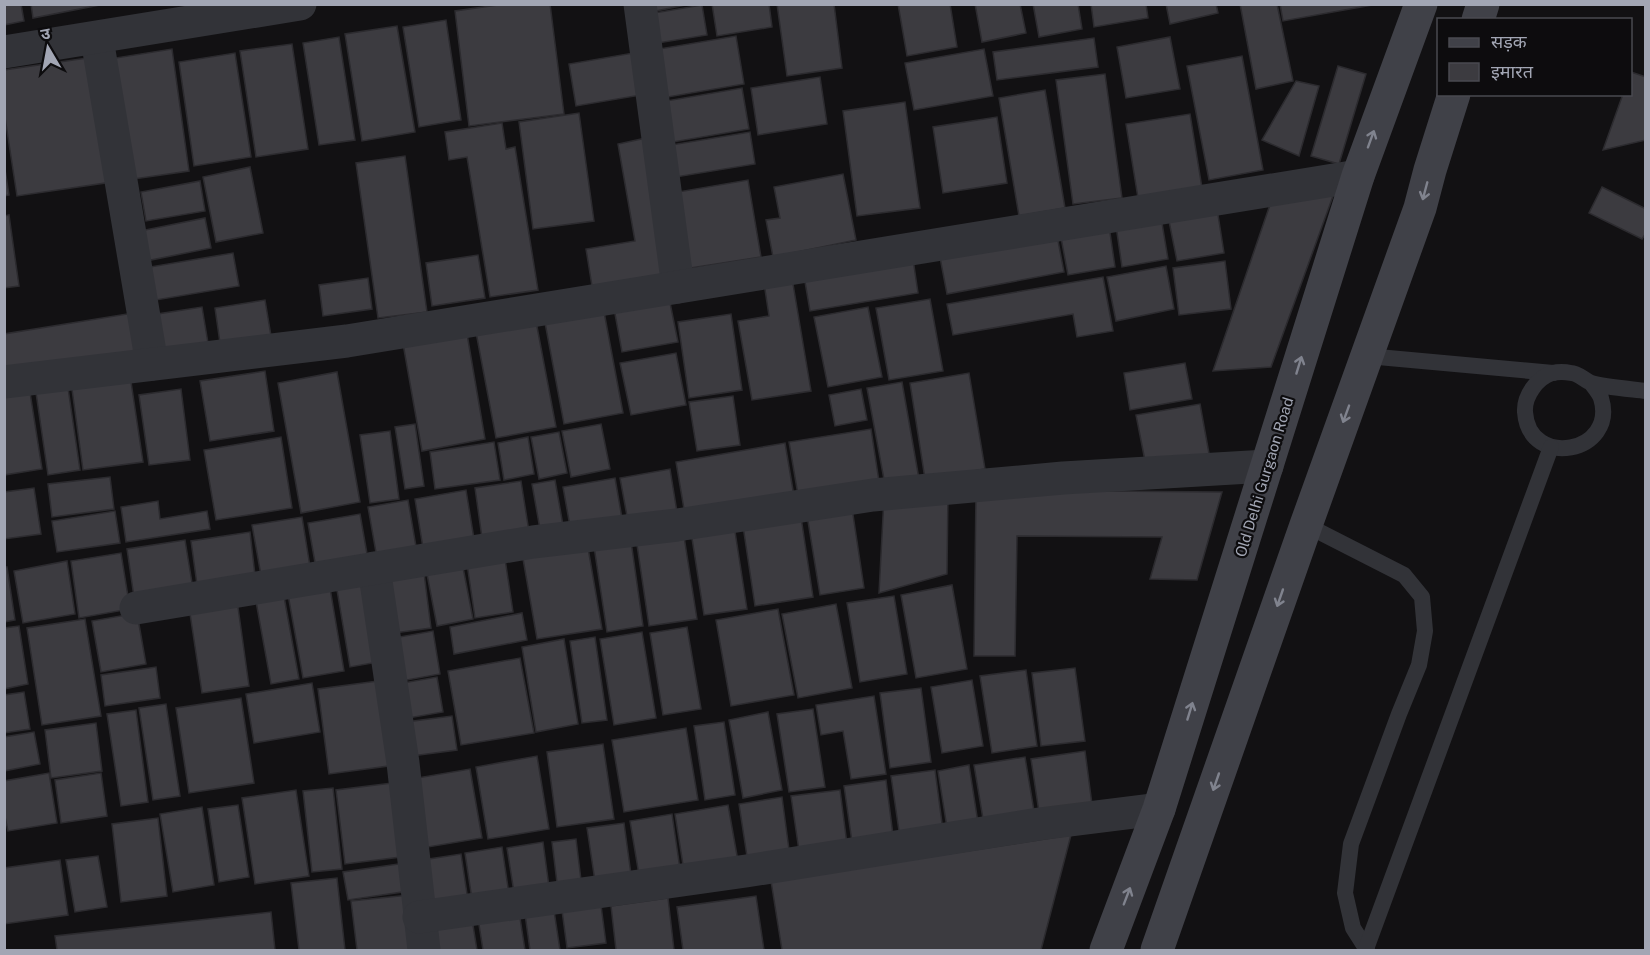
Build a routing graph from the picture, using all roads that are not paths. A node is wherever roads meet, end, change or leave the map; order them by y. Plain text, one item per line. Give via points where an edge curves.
1 (300, 4) edge
2 (640, 4) edge
3 (1421, 4) edge
4 (135, 18) edge
5 (97, 39) junction
6 (4, 52) edge
7 (1454, 96) edge
8 (1358, 176) junction
9 (678, 287) junction
10 (1367, 356) junction
11 (152, 364) junction
12 (1553, 373) junction
13 (4, 382) edge
14 (1591, 382) junction
15 (1646, 391) edge
16 (1551, 447) junction
17 (1267, 466) junction
18 (1306, 525) junction
19 (374, 568) junction
20 (136, 608) dead end
21 (1159, 809) junction
22 (419, 917) junction
23 (1366, 950) edge
24 (424, 951) edge
25 (1106, 951) edge
26 (1157, 951) edge

1 - 4 street
2 - 9 street
8 -> 3 main road, Old Delhi Gurgaon Road
4 - 5 street
5 - 6 street
5 - 11 street
7 -> 10 main road via 1420,208
8 - 9 street
17 -> 8 main road, Old Delhi Gurgaon Road
9 - 11 street via 347,341
10 - 12 lane
10 -> 18 main road
11 - 13 street
12 - 14 lane via 1573,373
12 - 16 lane via 1528,394 1524,410 1527,425 1537,439
14 - 15 lane
14 - 16 lane via 1600,397 1603,414 1597,431 1585,443 1569,449
16 - 23 lane
17 - 19 street via 1063,478 873,495
21 -> 17 main road, Old Delhi Gurgaon Road
18 - 23 lane via 1404,575 1422,597 1425,631 1419,665 1351,844 1345,893 1353,927
18 -> 26 main road
19 - 20 street
19 - 22 street via 403,763
21 - 22 street
25 -> 21 main road, Old Delhi Gurgaon Road
22 - 24 street

